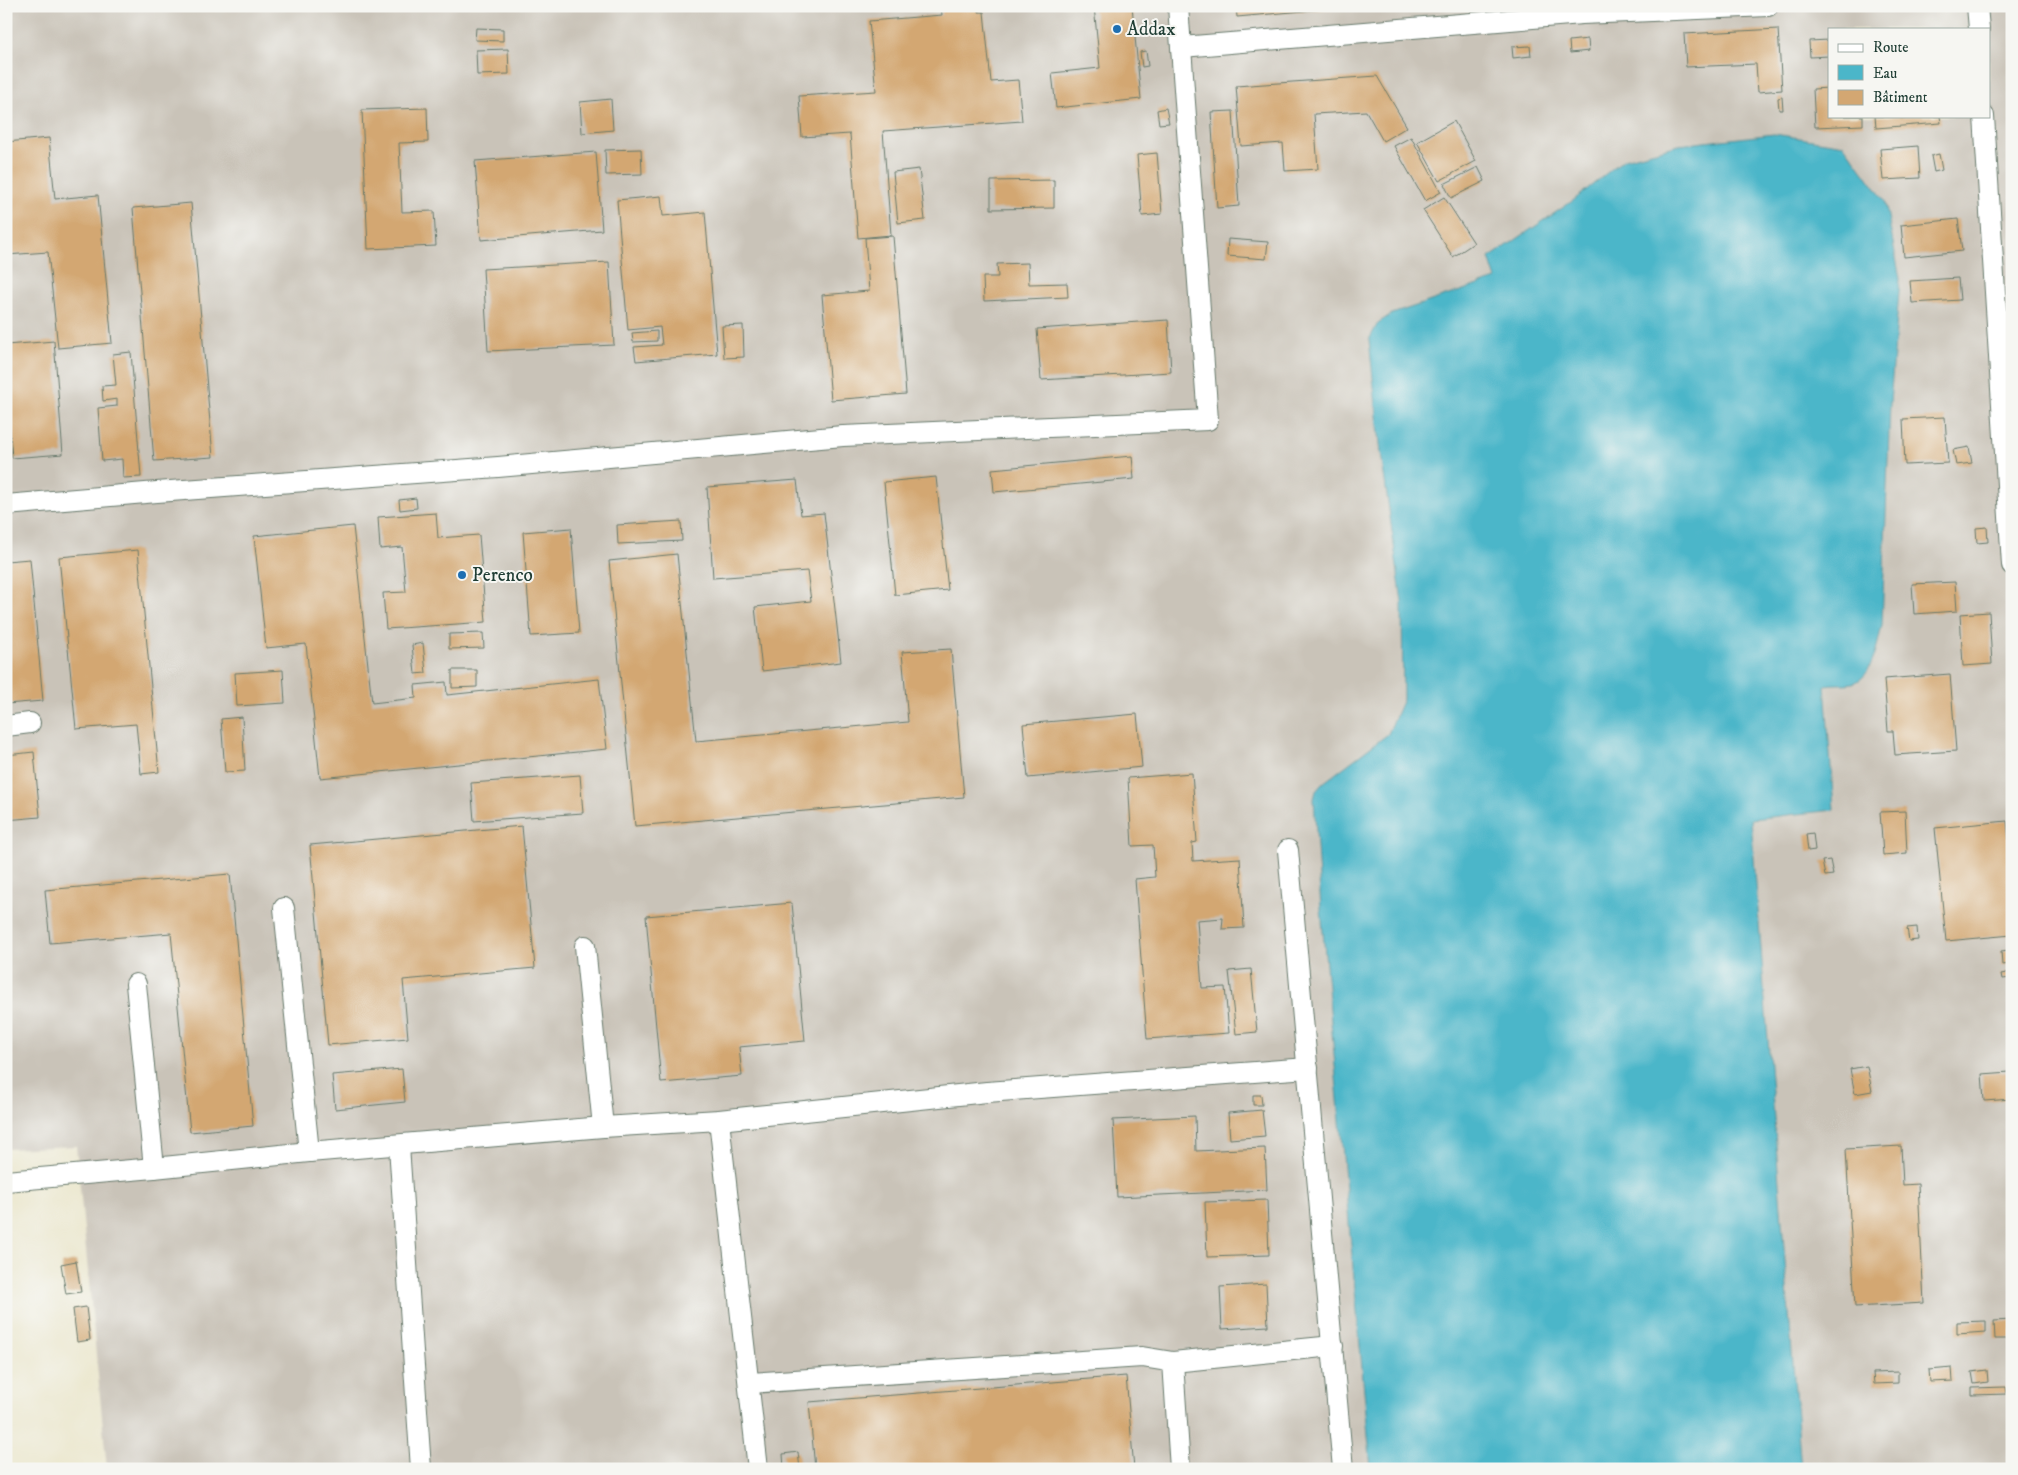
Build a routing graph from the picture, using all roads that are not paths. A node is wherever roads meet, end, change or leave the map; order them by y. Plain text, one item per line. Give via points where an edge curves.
1 (1178, 6) edge
2 (1768, 6) edge
3 (1977, 6) edge
4 (1582, 10) edge
5 (1979, 28) edge
6 (1182, 47) junction
7 (1984, 118) edge
8 (6, 505) edge
9 (2012, 565) edge
10 (30, 723) dead end
11 (6, 726) edge
12 (1288, 850) dead end
13 (284, 908) dead end
14 (585, 946) dead end
15 (136, 984) dead end
16 (1308, 1068) junction
17 (719, 1120) junction
18 (603, 1127) junction
19 (399, 1146) junction
20 (309, 1152) junction
21 (154, 1168) junction
22 (6, 1181) edge
23 (1333, 1346) junction
24 (1173, 1362) junction
25 (750, 1383) junction
26 (421, 1469) edge
27 (758, 1469) edge
28 (1180, 1469) edge
29 (1343, 1469) edge

1 - 6 street
2 - 4 street
3 - 5 street
4 - 6 street
6 - 8 street via 1208,420 843,436 498,467
7 - 9 street
10 - 11 street
12 - 16 street
13 - 20 street
14 - 18 street
15 - 21 street
16 - 17 street via 987,1092
16 - 23 street
17 - 18 street
17 - 25 street
18 - 19 street
19 - 20 street
19 - 26 street
20 - 21 street
21 - 22 street
23 - 24 street
23 - 29 street
24 - 25 street via 1142,1357
24 - 28 street
25 - 27 street

